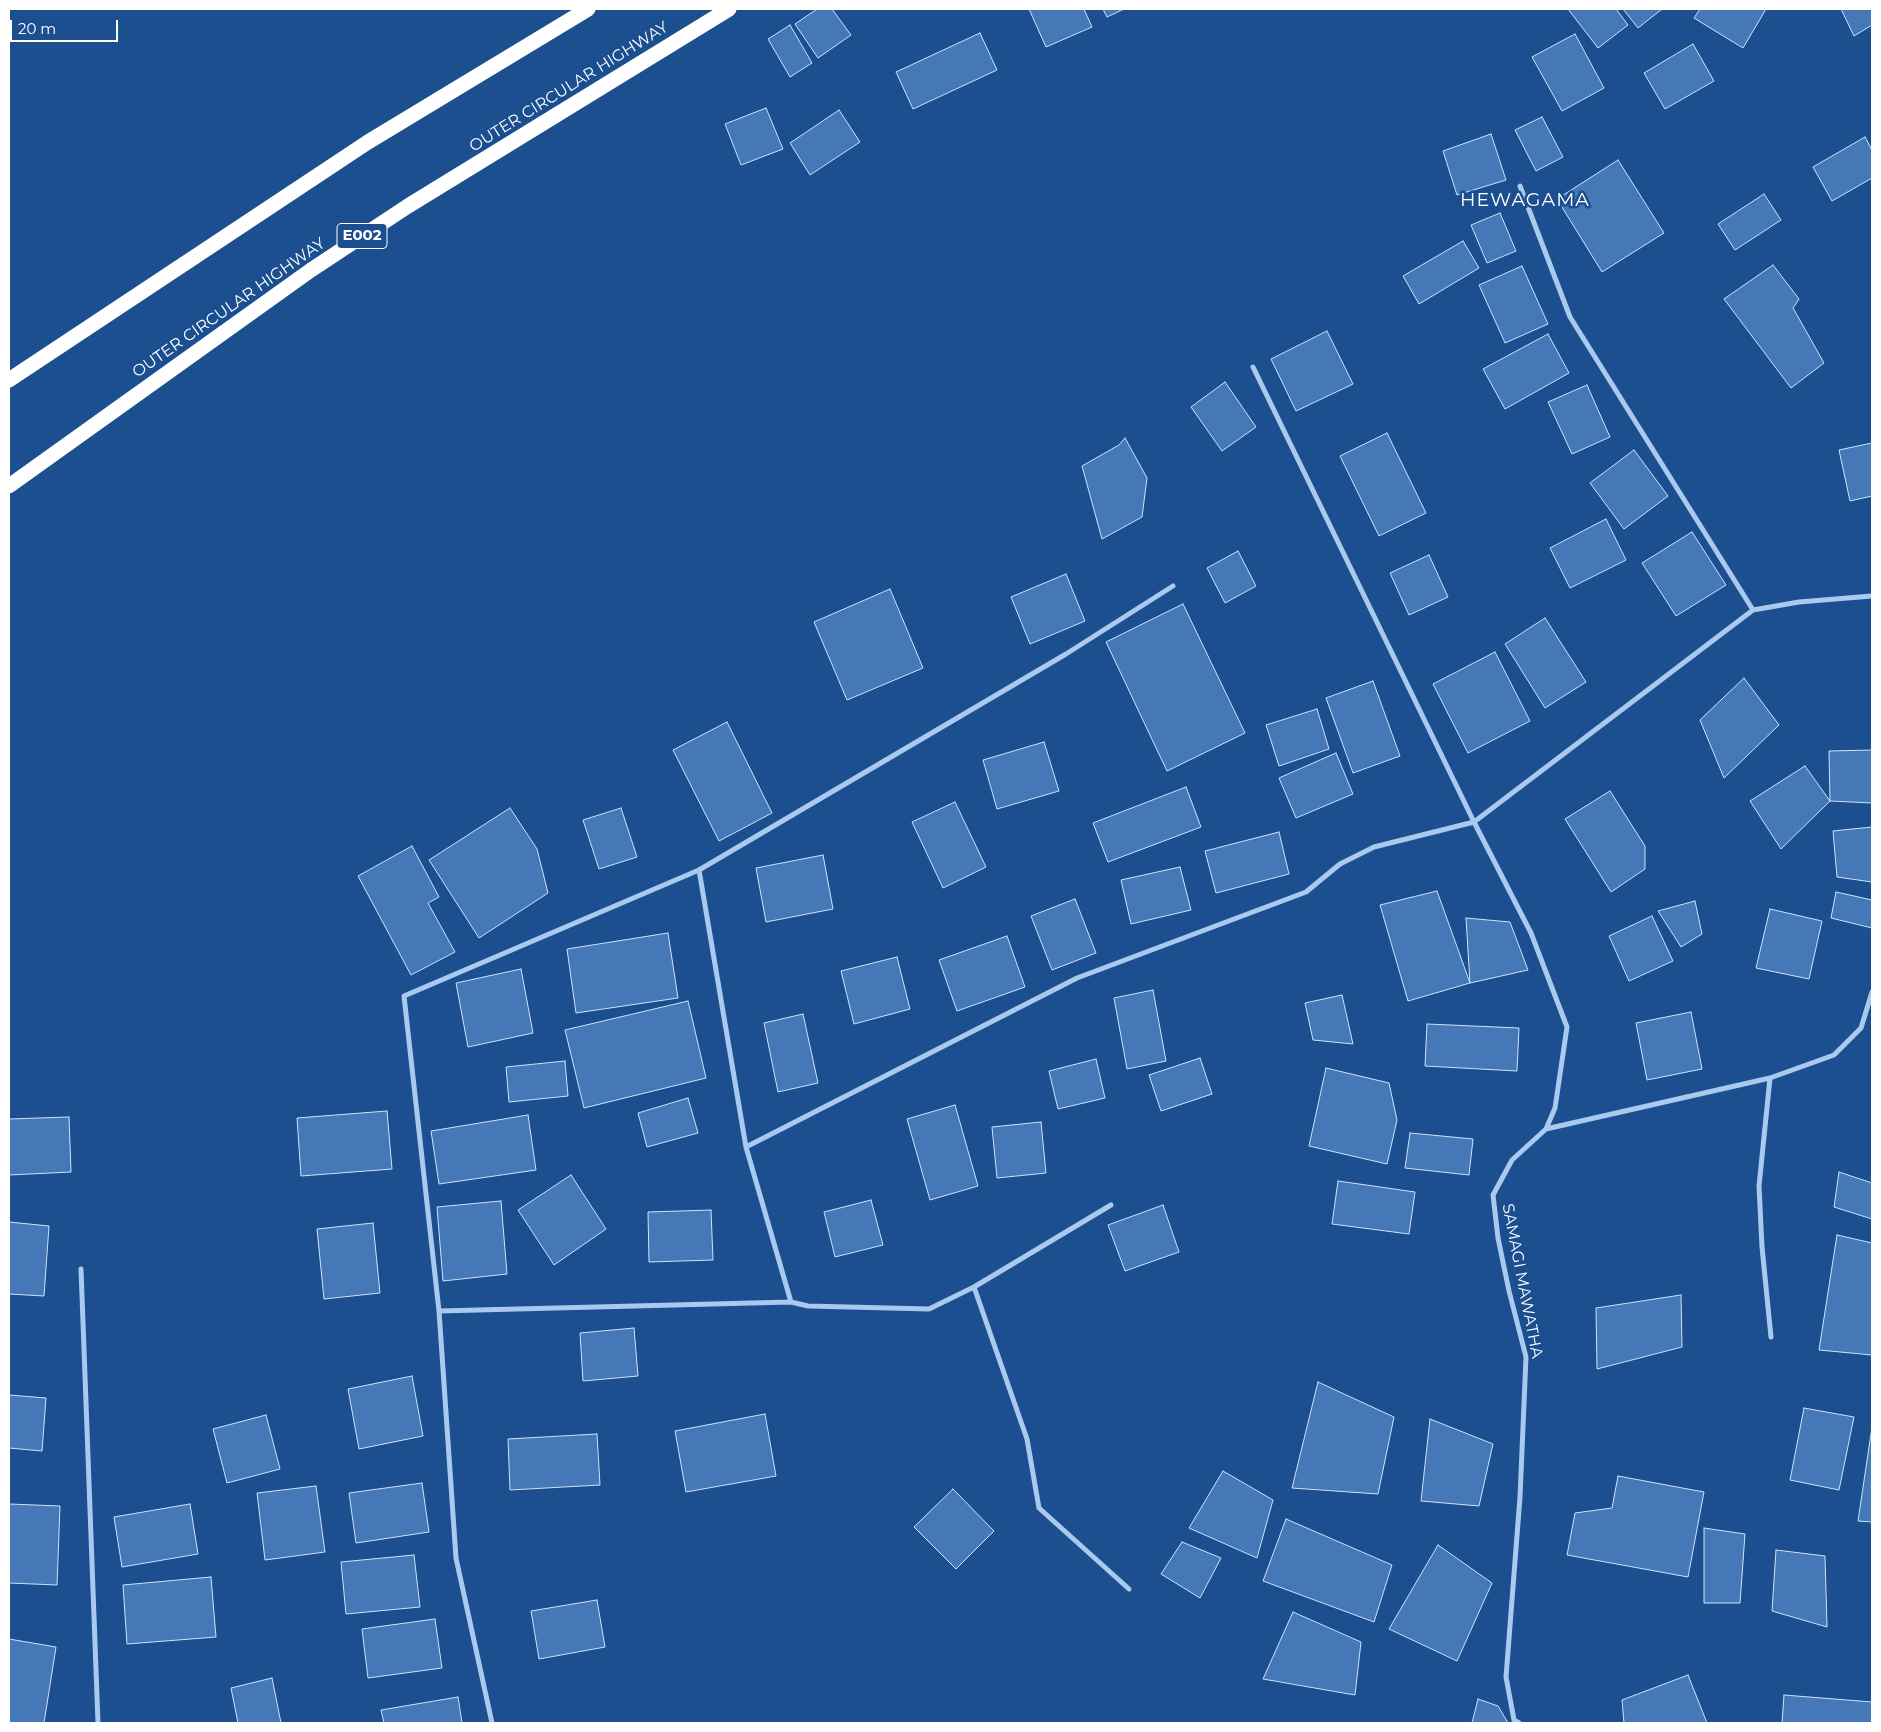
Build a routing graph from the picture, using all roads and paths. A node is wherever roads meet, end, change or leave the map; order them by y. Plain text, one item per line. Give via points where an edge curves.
1 (588, 9) edge
2 (730, 9) edge
3 (1520, 186) dead end
4 (1253, 367) dead end
5 (9, 380) edge
6 (9, 486) edge
7 (1173, 586) dead end
8 (1872, 596) edge
9 (1753, 610) junction
10 (1474, 822) junction
11 (699, 870) junction
12 (1872, 992) edge
13 (1770, 1078) junction
14 (1546, 1129) junction
15 (746, 1147) junction
16 (1111, 1205) dead end
17 (81, 1269) dead end
18 (974, 1287) junction
19 (791, 1302) junction
20 (439, 1311) junction
21 (1771, 1337) dead end
22 (1129, 1589) dead end
23 (98, 1723) edge
24 (492, 1723) edge
25 (1519, 1723) edge

1 - 5 highway via 368,142
2 - 6 highway, OUTER CIRCULAR HIGHWAY / E002 via 408,206 310,270
3 - 9 street via 1570,317
4 - 10 street, SAMAGI MAWATHA
7 - 11 street via 1066,654
8 - 9 street via 1799,602
9 - 10 street
10 - 14 street, SAMAGI MAWATHA via 1531,933 1567,1028 1555,1108
10 - 15 street via 1374,848 1340,864 1306,892 1076,978
11 - 15 street
11 - 20 street via 404,996
12 - 13 street via 1861,1028 1834,1055
13 - 14 street
13 - 21 street via 1759,1186
14 - 25 street, SAMAGI MAWATHA via 1512,1160 1493,1195 1498,1238 1526,1357 1520,1497 1506,1677 1514,1720
15 - 19 street
16 - 18 street
17 - 23 street
18 - 19 street via 929,1309 808,1306
18 - 22 street via 1027,1439 1039,1508
19 - 20 street
20 - 24 street via 456,1558

